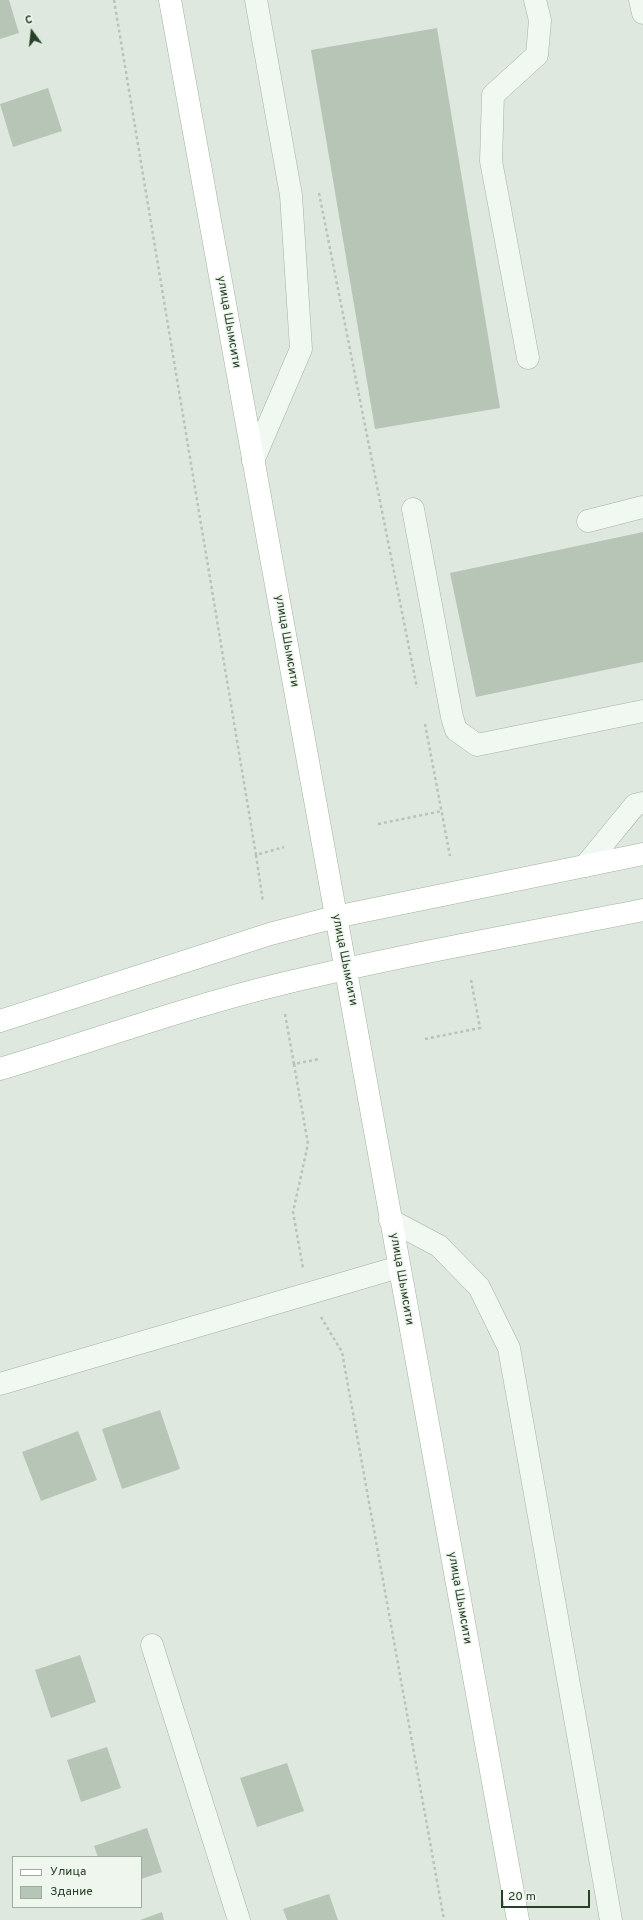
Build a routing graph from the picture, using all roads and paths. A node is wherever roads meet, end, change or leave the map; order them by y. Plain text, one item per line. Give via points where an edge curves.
1 (114, 0) edge
2 (170, 0) edge
3 (256, 0) edge
4 (535, 0) edge
5 (640, 0) edge
6 (643, 13) edge
7 (318, 187) dead end
8 (528, 358) dead end
9 (253, 461) junction
10 (643, 507) edge
11 (413, 509) dead end
12 (588, 521) dead end
13 (419, 694) dead end
14 (643, 711) edge
15 (423, 717) dead end
16 (643, 803) edge
17 (442, 811) junction
18 (378, 824) dead end
19 (284, 846) dead end
20 (643, 854) edge
21 (256, 855) junction
22 (450, 856) dead end
23 (585, 866) junction
24 (264, 902) dead end
25 (643, 910) edge
26 (335, 917) junction
27 (347, 969) junction
28 (471, 980) dead end
29 (285, 1014) dead end
30 (0, 1021) edge
31 (425, 1039) dead end
32 (319, 1059) dead end
33 (294, 1064) junction
34 (0, 1069) edge
35 (390, 1220) junction
36 (399, 1267) junction
37 (308, 1294) junction
38 (0, 1384) edge
39 (152, 1645) dead end
40 (239, 1920) edge
41 (444, 1920) edge
42 (518, 1920) edge
43 (611, 1920) edge

1 - 21 path
2 - 9 main road, улица Шымсити
3 - 9 street via 291,195 301,349
4 - 8 street via 540,20 537,55 493,95 491,154
5 - 6 street
7 - 13 path
9 - 26 main road, улица Шымсити
10 - 12 street
11 - 14 street via 456,730 477,745
15 - 17 path
16 - 23 street via 635,805
17 - 18 path
17 - 22 path
19 - 21 path
20 - 23 main road
21 - 24 path
23 - 26 main road
25 - 27 main road
26 - 27 main road, улица Шымсити
26 - 30 main road via 262,937
27 - 34 main road via 280,984 174,1014
27 - 35 main road, улица Шымсити
28 - 31 path via 480,1028
29 - 33 path
32 - 33 path
33 - 37 path via 308,1144 293,1212
35 - 36 main road, улица Шымсити
35 - 43 street via 439,1246 479,1287 510,1348
36 - 37 street
36 - 42 main road, улица Шымсити
37 - 38 street
37 - 41 path via 342,1352
39 - 40 street

